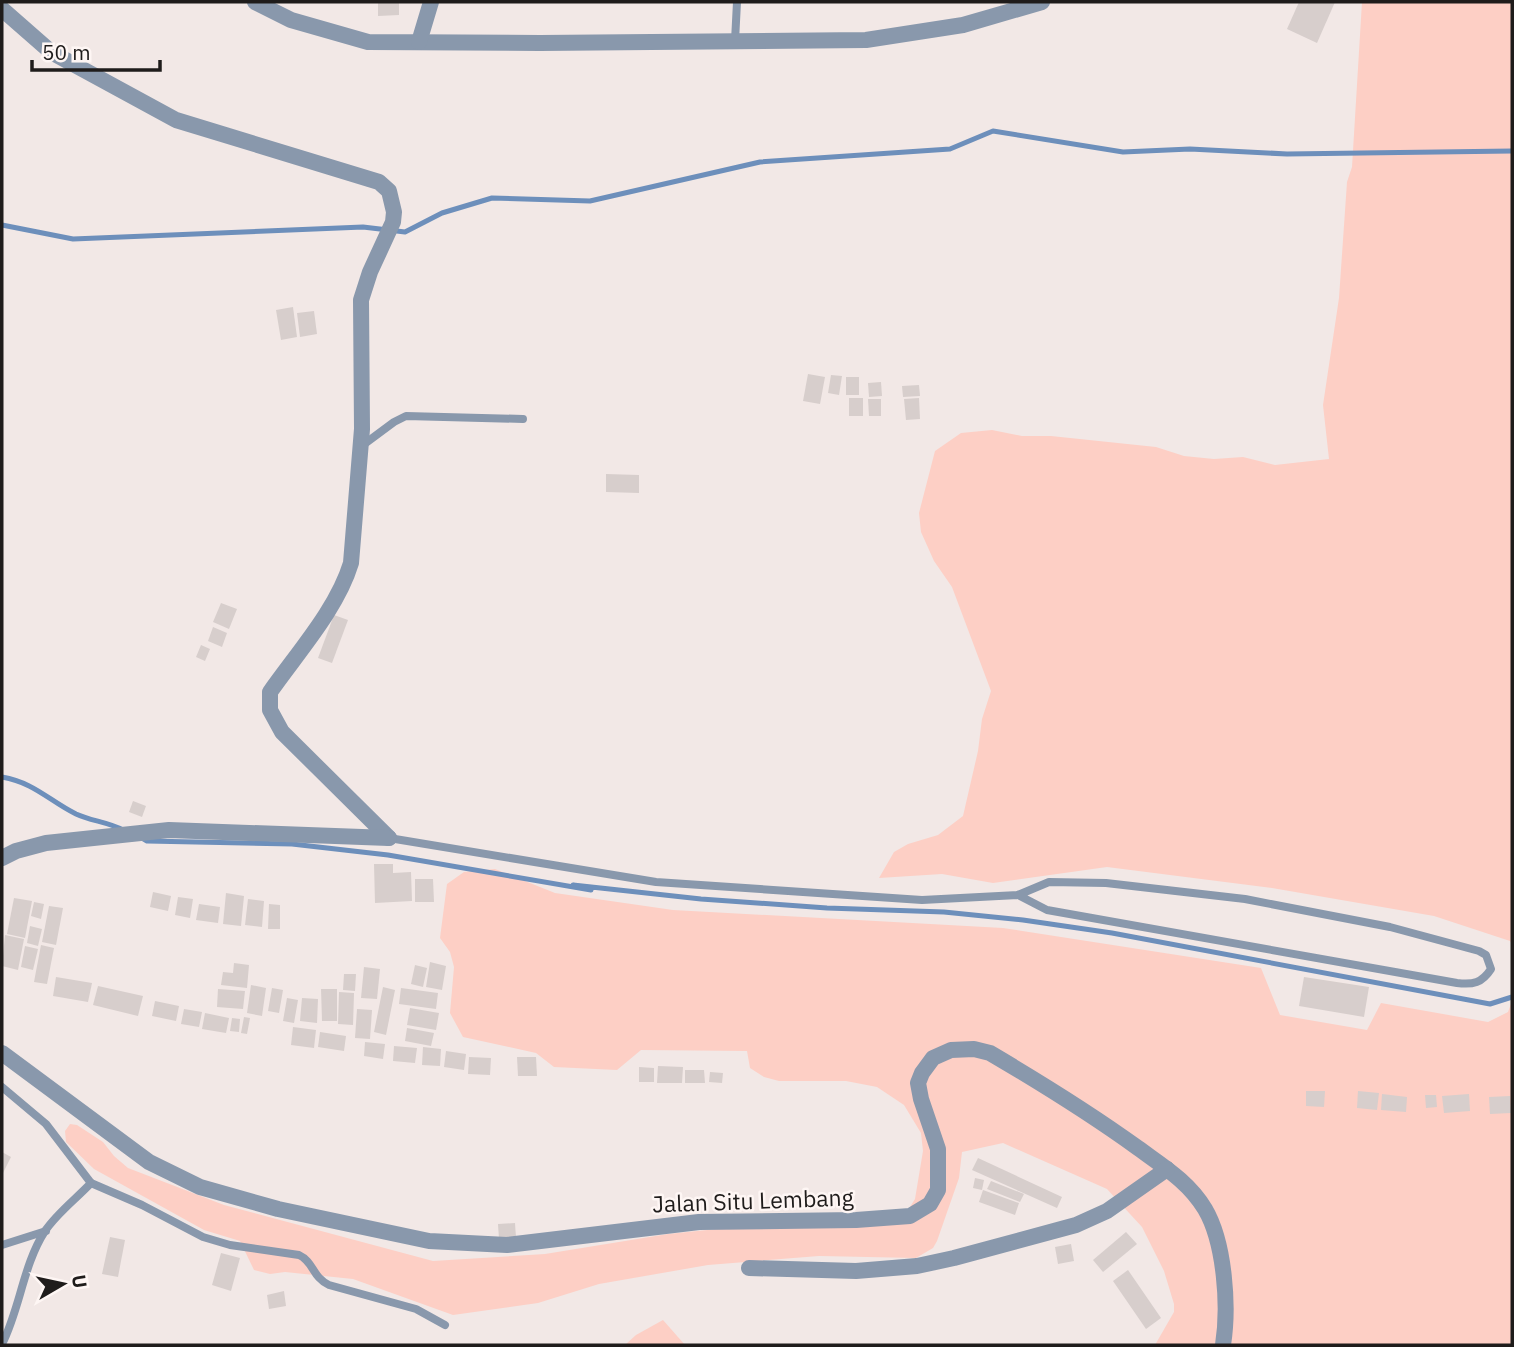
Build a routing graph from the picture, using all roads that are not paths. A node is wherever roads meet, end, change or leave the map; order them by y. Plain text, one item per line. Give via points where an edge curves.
1 (255, 2) edge
2 (431, 2) edge
3 (737, 2) edge
4 (1042, 2) edge
5 (7, 9) edge
6 (735, 41) junction
7 (419, 42) junction
8 (523, 419) dead end
9 (360, 447) junction
10 (389, 838) junction
11 (2, 858) edge
12 (1018, 895) junction
13 (2, 1053) edge
14 (2, 1087) edge
15 (1167, 1169) junction
16 (91, 1183) junction
17 (46, 1231) junction
18 (2, 1245) edge
19 (748, 1268) dead end
20 (445, 1325) dead end
21 (2, 1345) edge
22 (1223, 1345) edge

1 - 7 street via 291,20 368,42
2 - 7 street
3 - 6 lane
4 - 6 street via 963,24 866,40
5 - 9 street via 51,52 176,120 379,182 389,191 393,222 361,300
6 - 7 street
8 - 9 lane via 406,416
9 - 10 street via 351,563 345,582 270,692 269,704 282,732
10 - 11 street via 169,830 46,843
10 - 12 lane via 656,882 922,900
12 - 12 lane via 1049,882 1106,883 1245,899 1390,927 1479,951 1491,969 1485,979 1457,984 1047,910
13 - 15 street, Jalan Situ Lembang via 149,1162 200,1187 278,1209 429,1241 507,1245 699,1222 909,1216 930,1204 938,1190 938,1149 918,1083 933,1058 951,1050 990,1053 1091,1114
14 - 16 lane via 46,1124
15 - 19 street via 1107,1211 1076,1225 942,1261 856,1271
15 - 22 street, Jalan Situ Lembang via 1184,1181 1214,1230 1223,1273
16 - 17 lane
16 - 20 lane via 203,1237 299,1255 307,1259 319,1281 416,1309
17 - 18 lane
17 - 21 lane

